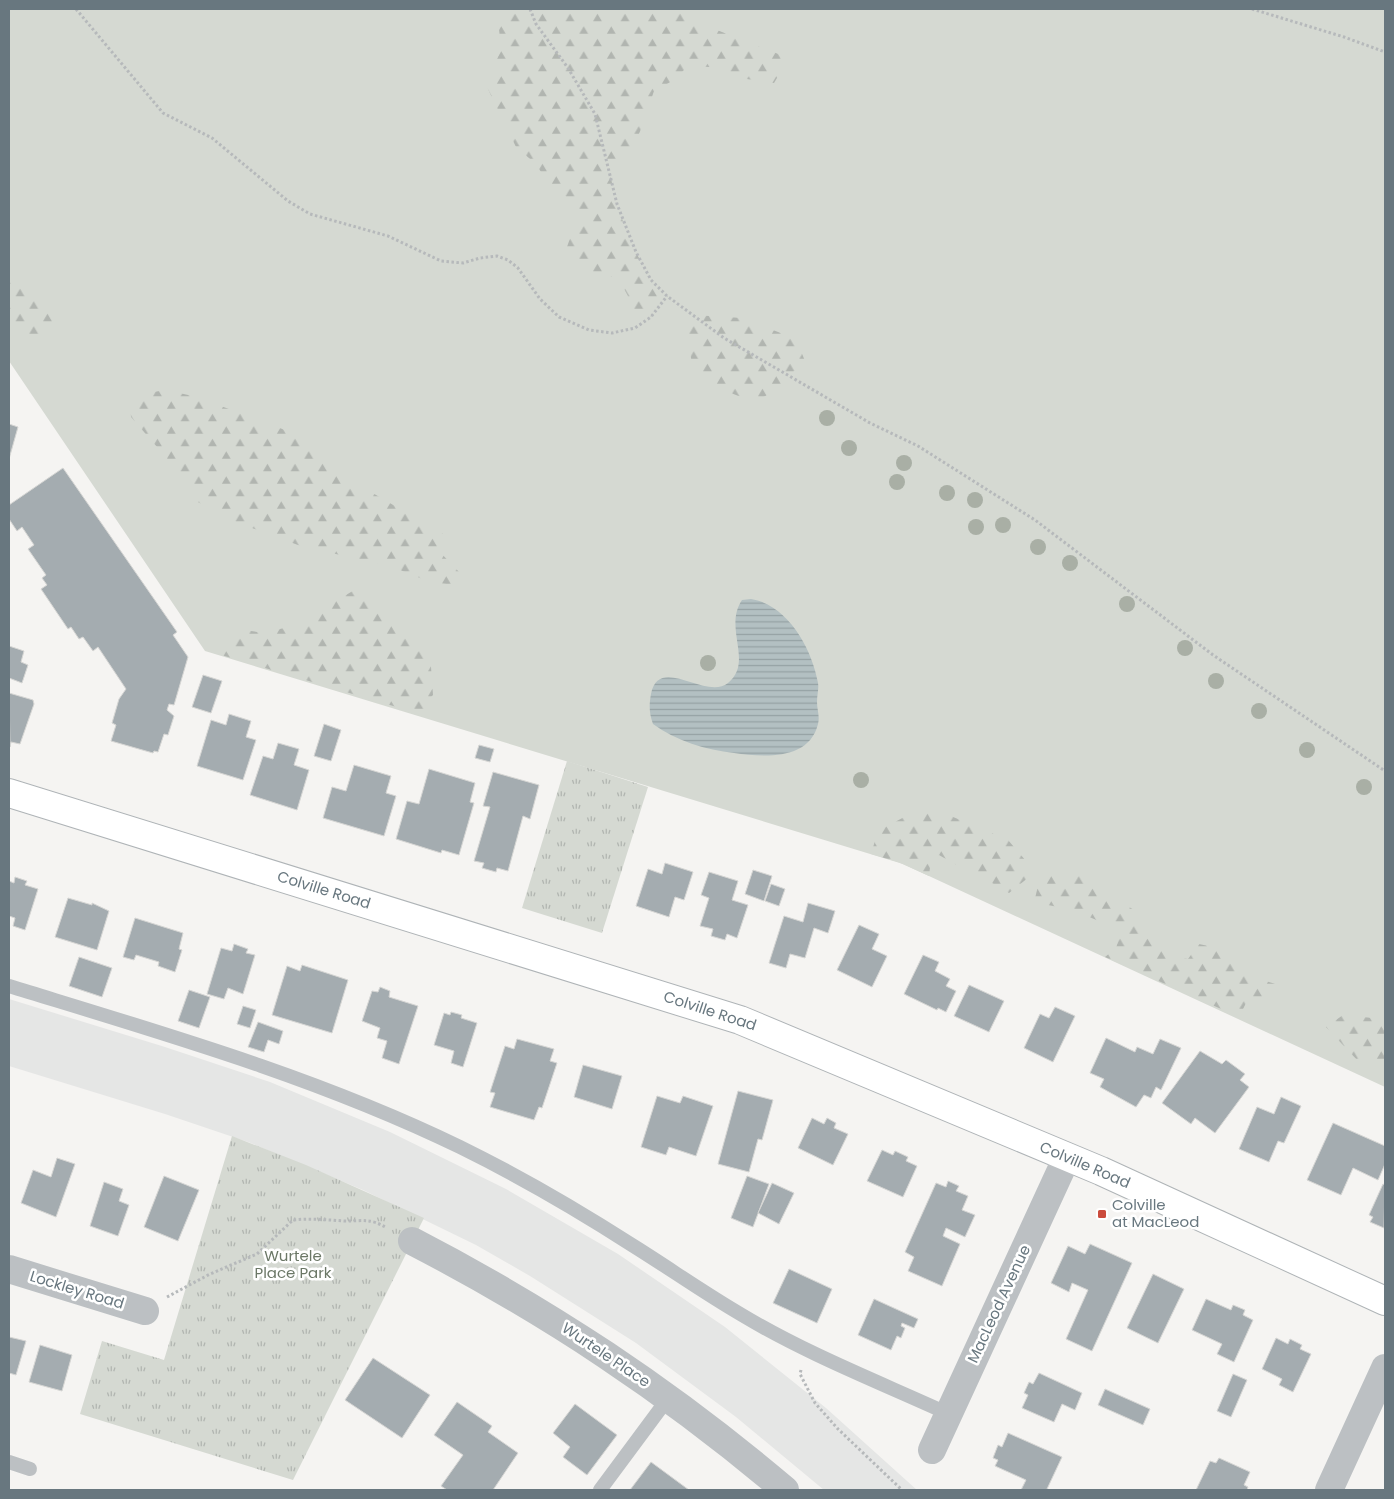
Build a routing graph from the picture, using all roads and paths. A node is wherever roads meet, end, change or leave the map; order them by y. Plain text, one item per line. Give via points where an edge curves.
1 (76, 9) edge
2 (530, 9) edge
3 (1252, 9) edge
4 (1385, 52) edge
5 (667, 296) junction
6 (1385, 771) edge
7 (9, 793) edge
8 (9, 986) edge
9 (1066, 1157) junction
10 (412, 1241) joint
11 (9, 1269) edge
12 (1385, 1301) edge
13 (145, 1310) joint
14 (803, 1347) junction
15 (1385, 1368) edge
16 (669, 1397) junction
17 (948, 1414) junction
18 (932, 1450) dead end
19 (9, 1462) edge
20 (30, 1469) dead end
21 (600, 1490) edge
22 (785, 1490) edge
23 (902, 1490) edge
24 (1329, 1490) edge

1 - 5 path via 163,113 212,138 281,196 310,214 388,236 441,260 463,262 497,256 508,260 559,317 589,330 612,334 635,328 651,317
2 - 5 path via 536,24 568,68 595,114 617,204 651,280
3 - 4 path
5 - 6 path via 724,338 870,423 918,446 1035,520 1213,654
7 - 9 street, Colville Road via 709,1010 771,1032
8 - 14 lane via 227,1053 430,1133 548,1194 716,1300
9 - 12 street, Colville Road
9 - 17 street, MacLeod Avenue
10 - 13 path via 377,1222 364,1219 293,1220 257,1254 210,1274
10 - 16 street, Wurtele Place via 526,1303
11 - 13 street, Lockley Road
14 - 17 lane
14 - 23 path via 800,1374 815,1403
15 - 24 street
16 - 21 lane
16 - 22 street, Wurtele Place
17 - 18 street, MacLeod Avenue
19 - 20 lane

